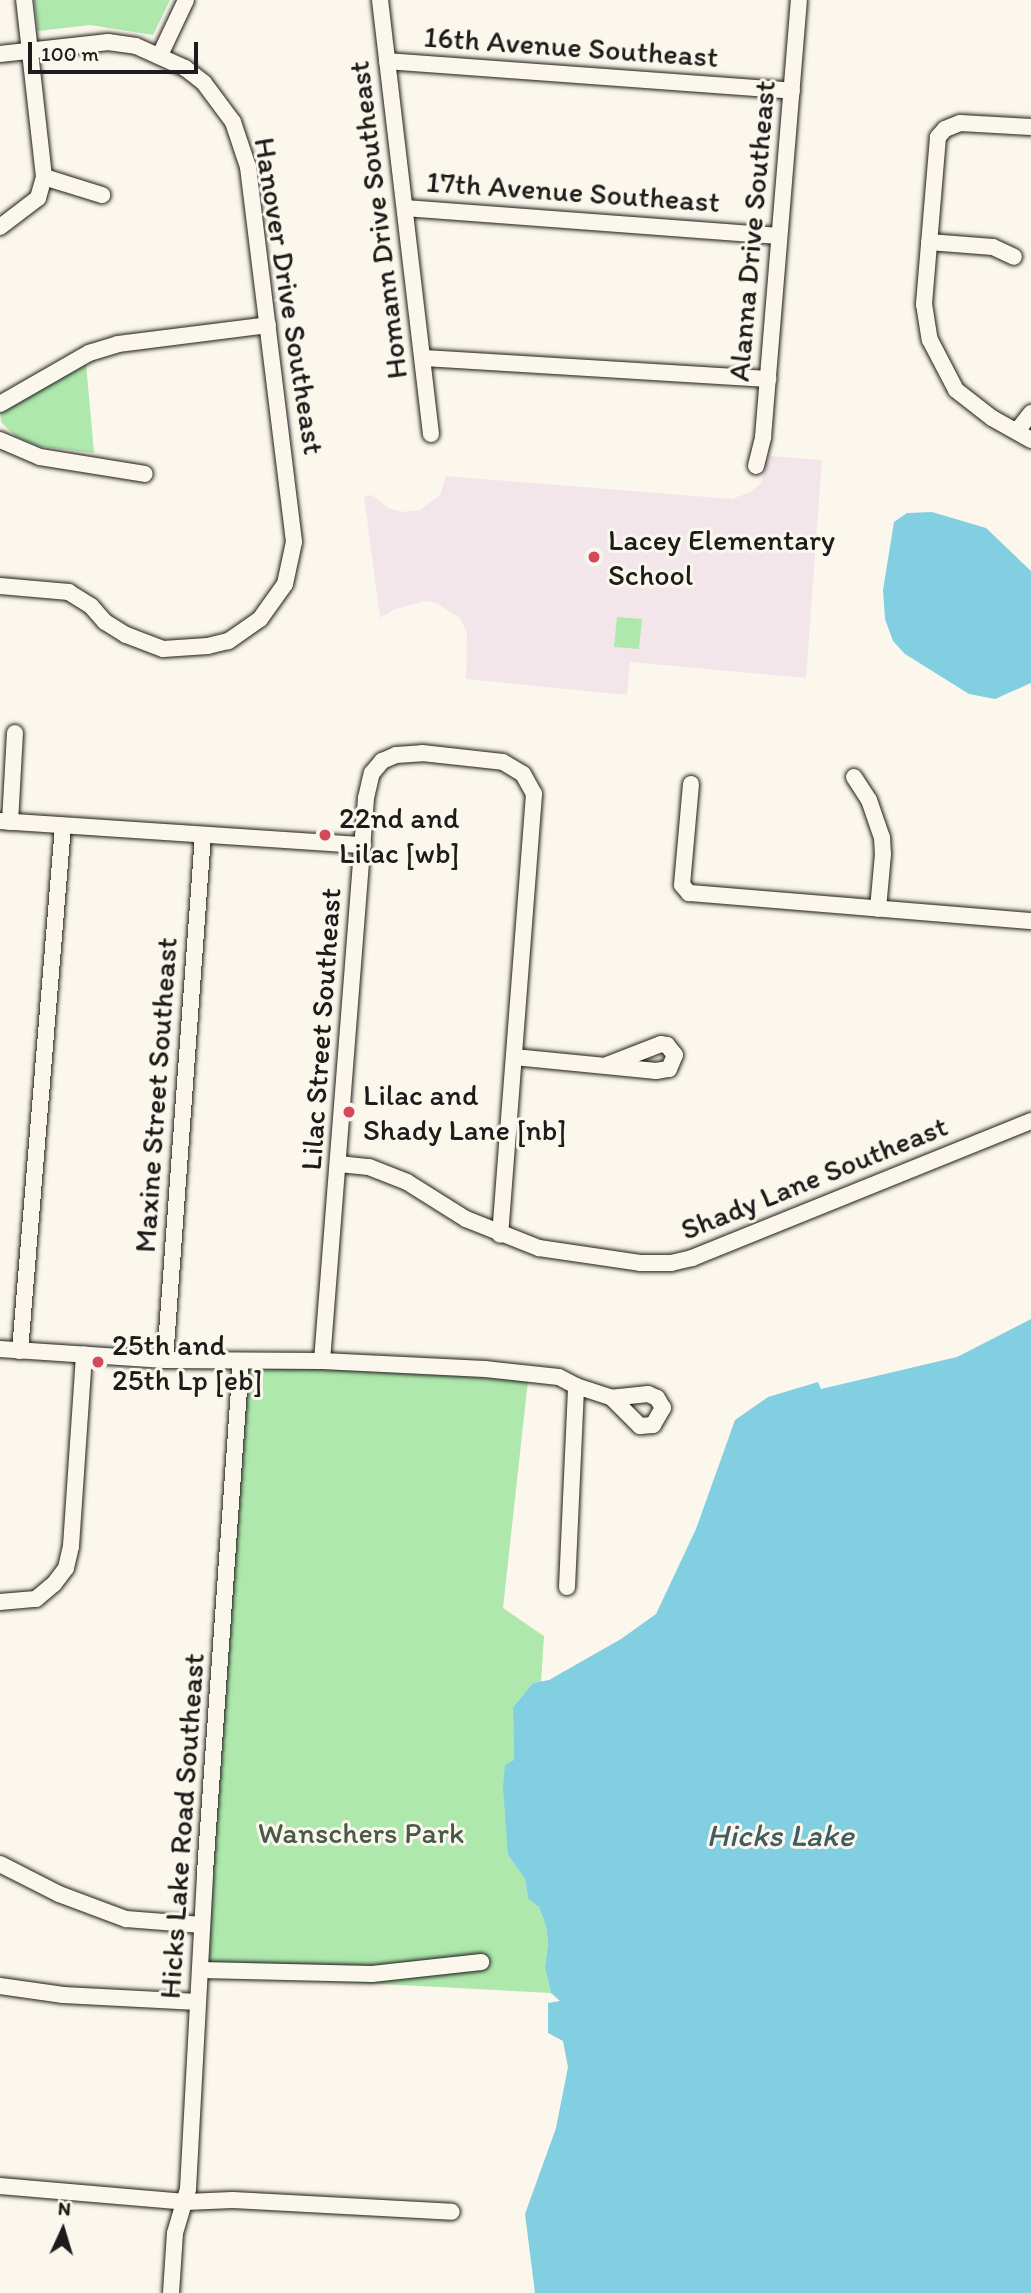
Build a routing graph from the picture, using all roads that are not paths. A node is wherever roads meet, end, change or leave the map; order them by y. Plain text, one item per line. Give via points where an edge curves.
1 (24, 0) edge
2 (186, 0) edge
3 (380, 0) edge
4 (799, 0) edge
5 (30, 50) junction
6 (0, 54) edge
7 (160, 55) junction
8 (387, 61) junction
9 (792, 91) junction
10 (1031, 127) edge
11 (44, 177) junction
12 (102, 195) dead end
13 (405, 208) junction
14 (0, 227) edge
15 (778, 236) junction
16 (929, 242) junction
17 (1014, 257) dead end
18 (268, 325) junction
19 (424, 358) junction
20 (768, 379) junction
21 (0, 404) edge
22 (1031, 413) edge
23 (431, 433) dead end
24 (1024, 436) edge
25 (0, 440) edge
26 (756, 466) dead end
27 (145, 474) dead end
28 (0, 586) edge
29 (16, 733) dead end
30 (854, 777) dead end
31 (691, 784) dead end
32 (5, 822) edge
33 (63, 826) junction
34 (203, 835) junction
35 (363, 845) junction
36 (878, 909) junction
37 (1031, 921) edge
38 (514, 1056) junction
39 (607, 1066) dead end
40 (1031, 1121) edge
41 (339, 1164) junction
42 (500, 1235) junction
43 (0, 1349) edge
44 (20, 1351) junction
45 (83, 1354) junction
46 (165, 1360) junction
47 (242, 1361) junction
48 (322, 1361) junction
49 (576, 1386) junction
50 (612, 1398) dead end
51 (567, 1587) dead end
52 (0, 1602) edge
53 (0, 1864) edge
54 (202, 1925) junction
55 (481, 1962) dead end
56 (201, 1970) junction
57 (0, 1986) edge
58 (198, 2002) junction
59 (0, 2186) edge
60 (185, 2202) junction
61 (453, 2211) dead end
62 (171, 2293) edge

1 - 5 street
2 - 7 street
3 - 8 street, Homann Drive Southeast
4 - 9 street, Alanna Drive Southeast
5 - 6 street
5 - 7 street, Hanover Drive Southeast via 108,42
5 - 11 street
7 - 18 street, Hanover Drive Southeast via 204,83 242,141
8 - 9 street, 16th Avenue Southeast
8 - 13 street, Homann Drive Southeast
9 - 15 street, Alanna Drive Southeast
10 - 16 street via 960,122 945,129 936,150
11 - 12 street
11 - 14 street via 38,198
13 - 15 street, 17th Avenue Southeast
13 - 19 street, Homann Drive Southeast
15 - 20 street, Alanna Drive Southeast
16 - 17 street via 993,247
16 - 24 street via 925,324 936,357 956,390
18 - 21 street via 118,344 89,353
18 - 28 street, Hanover Drive Southeast via 293,525 292,564 274,602 246,632 228,641 184,650 163,649 126,635 69,592
19 - 20 street
19 - 23 street, Homann Drive Southeast
20 - 26 street, Alanna Drive Southeast
22 - 24 street
25 - 27 street via 40,457
29 - 32 street
30 - 36 street via 869,800 881,837
31 - 36 street via 682,886 690,893
32 - 33 street
33 - 34 street
33 - 44 street
34 - 35 street
34 - 46 street, Maxine Street Southeast
35 - 38 street, Lilac Street Southeast via 366,798 372,774 382,761 409,753 438,755 503,762 523,774 534,794
35 - 41 street, Lilac Street Southeast
36 - 37 street
38 - 39 street
38 - 42 street
40 - 42 street, Shady Lane Southeast via 671,1263 581,1256
41 - 42 street, Shady Lane Southeast via 369,1167 407,1182
41 - 48 street, Lilac Street Southeast
43 - 44 street
44 - 45 street
45 - 46 street
45 - 52 street via 66,1568 36,1599
46 - 47 street
47 - 48 street
47 - 54 street, Hicks Lake Road Southeast
48 - 49 street via 534,1374 559,1377
49 - 50 street
49 - 51 street
53 - 54 street via 59,1894 126,1919
54 - 56 street, Hicks Lake Road Southeast
55 - 56 street via 372,1974
56 - 58 street, Hicks Lake Road Southeast
57 - 58 street via 62,1995
58 - 60 street, Hicks Lake Road Southeast
59 - 60 street
60 - 61 street via 233,2200
60 - 62 street, Hicks Lake Road Southeast via 175,2233

